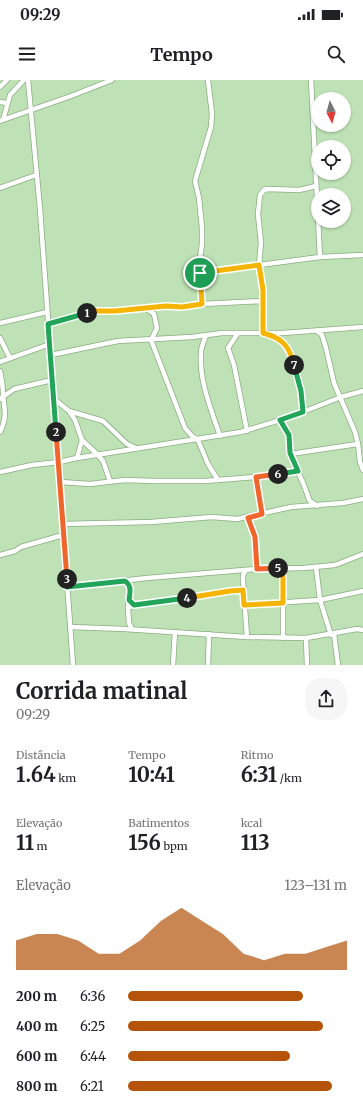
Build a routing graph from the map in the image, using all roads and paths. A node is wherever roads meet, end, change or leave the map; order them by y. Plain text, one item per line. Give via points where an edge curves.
1 (7, 80) edge
2 (24, 80) edge
3 (28, 80) edge
4 (112, 80) edge
5 (208, 80) edge
6 (311, 80) edge
7 (0, 87) edge
8 (0, 102) edge
9 (7, 103) junction
10 (30, 110) junction
11 (1, 120) edge
12 (36, 175) junction
13 (316, 186) junction
14 (0, 188) edge
15 (363, 255) edge
16 (320, 257) junction
17 (259, 265) junction
18 (200, 273) junction
19 (263, 301) junction
20 (202, 304) junction
21 (145, 308) junction
22 (48, 312) junction
23 (1, 324) edge
24 (48, 324) junction
25 (363, 327) edge
26 (324, 330) junction
27 (317, 331) junction
28 (238, 333) junction
29 (263, 333) junction
30 (206, 335) junction
31 (322, 335) junction
32 (0, 338) edge
33 (151, 340) junction
34 (50, 344) junction
35 (51, 355) junction
36 (10, 358) junction
37 (0, 362) edge
38 (0, 371) edge
39 (52, 380) junction
40 (363, 391) edge
41 (341, 397) junction
42 (2, 398) edge
43 (53, 398) junction
44 (69, 410) junction
45 (303, 412) junction
46 (280, 420) junction
47 (248, 431) junction
48 (0, 432) edge
49 (220, 436) junction
50 (82, 440) junction
51 (198, 440) junction
52 (358, 444) junction
53 (137, 448) junction
54 (290, 454) junction
55 (98, 455) junction
56 (77, 458) junction
57 (59, 462) junction
58 (363, 470) edge
59 (298, 471) junction
60 (0, 472) edge
61 (256, 477) junction
62 (218, 480) junction
63 (110, 481) junction
64 (60, 482) junction
65 (363, 499) edge
66 (317, 506) junction
67 (262, 514) junction
68 (248, 518) junction
69 (62, 524) junction
70 (63, 535) junction
71 (363, 554) edge
72 (0, 555) edge
73 (316, 567) junction
74 (279, 568) junction
75 (257, 569) junction
76 (246, 570) junction
77 (125, 581) junction
78 (67, 587) junction
79 (243, 590) junction
80 (363, 591) edge
81 (129, 600) junction
82 (320, 600) junction
83 (283, 603) junction
84 (134, 605) junction
85 (244, 605) junction
86 (128, 608) junction
87 (129, 623) junction
88 (70, 627) junction
89 (125, 629) junction
90 (132, 629) junction
91 (363, 630) edge
92 (175, 632) junction
93 (209, 634) junction
94 (333, 634) junction
95 (247, 637) junction
96 (283, 638) junction
97 (306, 638) junction
98 (73, 665) edge
99 (173, 665) edge
100 (208, 665) edge
101 (307, 665) edge
102 (338, 665) edge

1 - 7 street
2 - 9 street via 10,95
3 - 10 street
4 - 10 street
5 - 18 street via 211,128 195,181 202,228
6 - 13 street
8 - 9 street
9 - 11 street
10 - 11 street
10 - 12 street
12 - 14 street
12 - 22 street
13 - 16 street
13 - 17 street via 299,190 271,189 262,192 258,214 261,243
15 - 16 street
16 - 17 street
17 - 18 street
17 - 19 street
18 - 20 street
19 - 20 street
19 - 29 street
20 - 21 street
21 - 24 street via 93,311
21 - 33 street via 154,314 157,328
22 - 23 street
22 - 24 street
24 - 34 street
25 - 26 street
26 - 27 street
26 - 31 street
27 - 29 street
27 - 31 street
28 - 29 street
28 - 30 street
28 - 47 street via 228,348
29 - 45 street via 276,337 289,349 301,391
30 - 33 street
30 - 49 street via 201,353 203,381
31 - 41 street via 334,383
32 - 36 street
33 - 35 street via 118,341
33 - 51 street via 186,428
34 - 35 street
34 - 36 street
35 - 39 street
36 - 37 street
38 - 42 street
39 - 42 street via 14,389
39 - 43 street
40 - 41 street
41 - 45 street
41 - 52 street
42 - 48 street via 6,412
43 - 44 street
43 - 57 street
44 - 50 street
44 - 53 street via 103,421 128,444
45 - 46 street
46 - 47 street
46 - 54 street via 289,435
47 - 49 street
49 - 51 street
50 - 55 street
50 - 56 street
51 - 53 street
51 - 62 street
52 - 54 street
52 - 58 street
53 - 55 street
54 - 59 street
55 - 56 street
55 - 63 street via 104,463
56 - 57 street
57 - 60 street
57 - 64 street
59 - 61 street
59 - 66 street via 309,500
61 - 62 street
61 - 67 street
62 - 63 street
63 - 64 street via 90,484
64 - 69 street
65 - 66 street
66 - 67 street via 292,507
67 - 68 street
68 - 69 street via 212,517 151,522
68 - 75 street via 255,537
69 - 70 street
70 - 72 street
70 - 78 street
71 - 73 street via 335,565
73 - 74 street
73 - 82 street
74 - 75 street
74 - 83 street via 283,577
75 - 76 street
76 - 77 street
76 - 79 street via 243,575
77 - 78 street
77 - 81 street via 130,588
78 - 88 street
79 - 84 street
79 - 85 street
80 - 82 street
81 - 84 street
81 - 86 street
82 - 83 street
82 - 94 street
83 - 85 street
83 - 96 street
84 - 86 street
85 - 95 street
86 - 87 street
87 - 89 street
87 - 90 street
88 - 89 street
88 - 98 street
89 - 90 street
90 - 92 street
91 - 94 street
92 - 93 street
92 - 99 street
93 - 95 street
93 - 100 street
94 - 97 street
94 - 102 street
95 - 96 street
96 - 97 street
97 - 101 street

